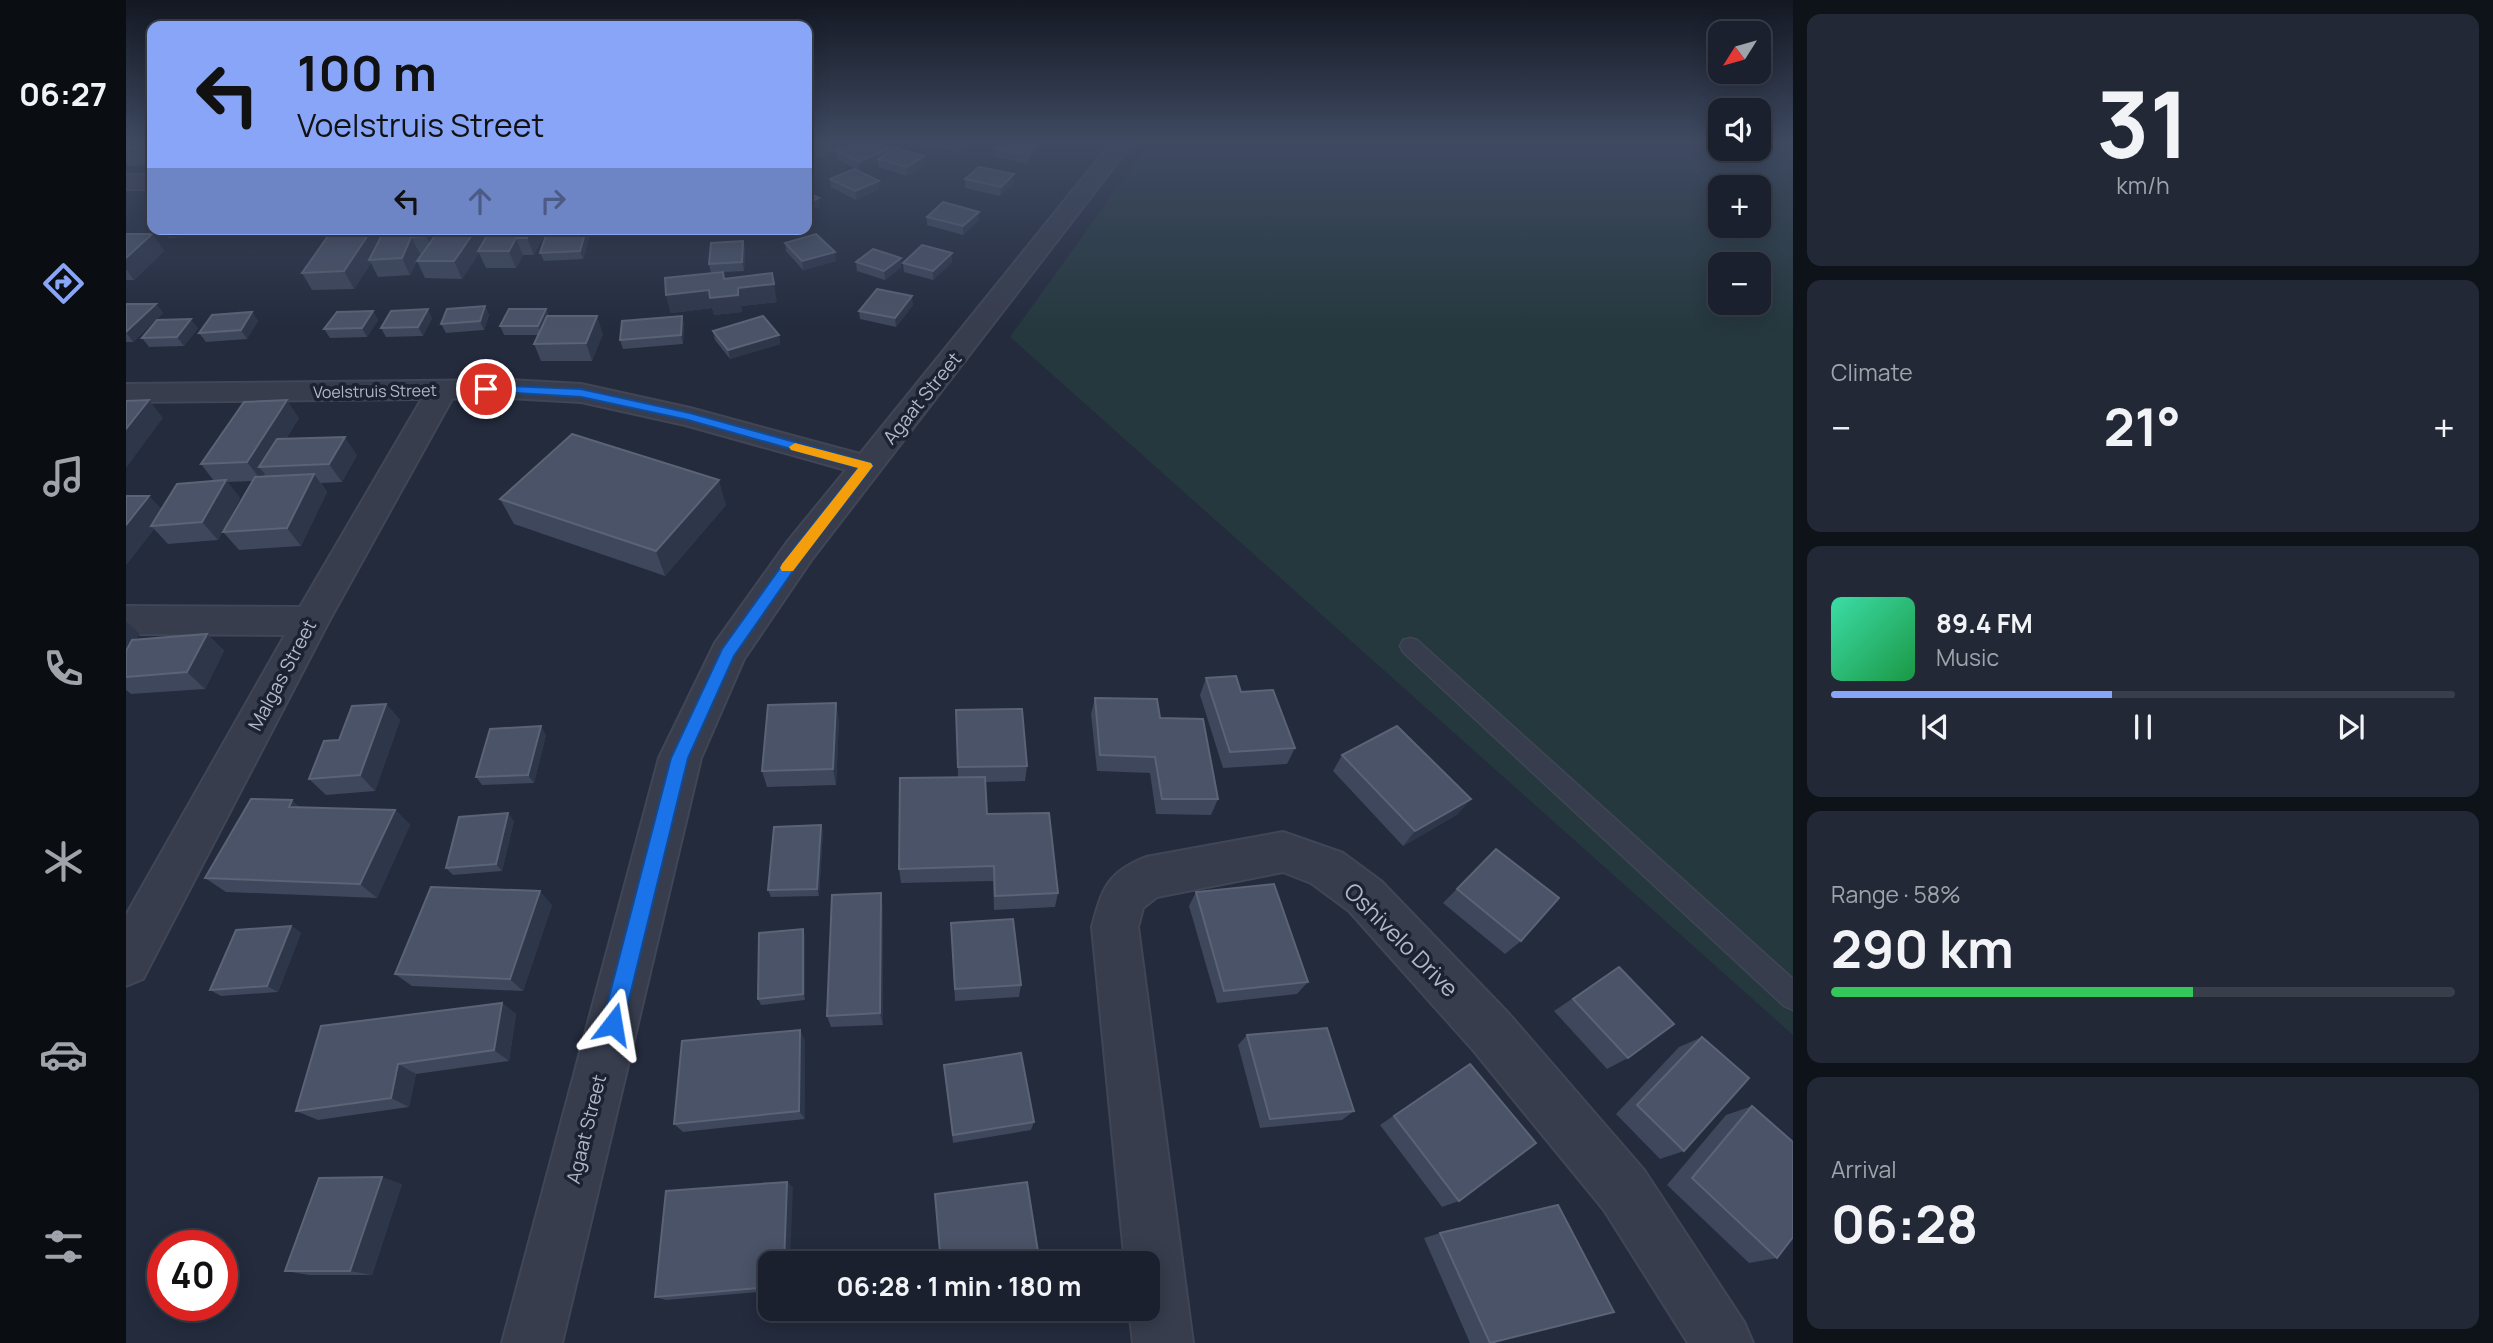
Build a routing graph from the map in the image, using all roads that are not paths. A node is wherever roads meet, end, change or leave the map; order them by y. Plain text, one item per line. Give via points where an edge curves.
1 (1076, 205) edge
2 (442, 390) junction
3 (126, 393) edge
4 (867, 466) junction
5 (126, 620) edge
6 (311, 621) junction
7 (1410, 646) dead end
8 (126, 962) edge
9 (1793, 997) edge
10 (532, 1343) edge
11 (1163, 1343) edge
12 (1723, 1343) edge

1 - 4 street, Agaat Street
2 - 3 street, Voelstruis Street
2 - 4 street, Voelstruis Street via 581,393 690,417
2 - 6 street, Malgas Street
4 - 10 street, Agaat Street via 800,550 728,653 680,758
5 - 6 street
6 - 8 street, Malgas Street
7 - 9 lane
11 - 12 street, Oshivelo Drive via 1115,927 1123,896 1146,878 1283,852 1327,868 1365,896 1491,1032 1624,1190

